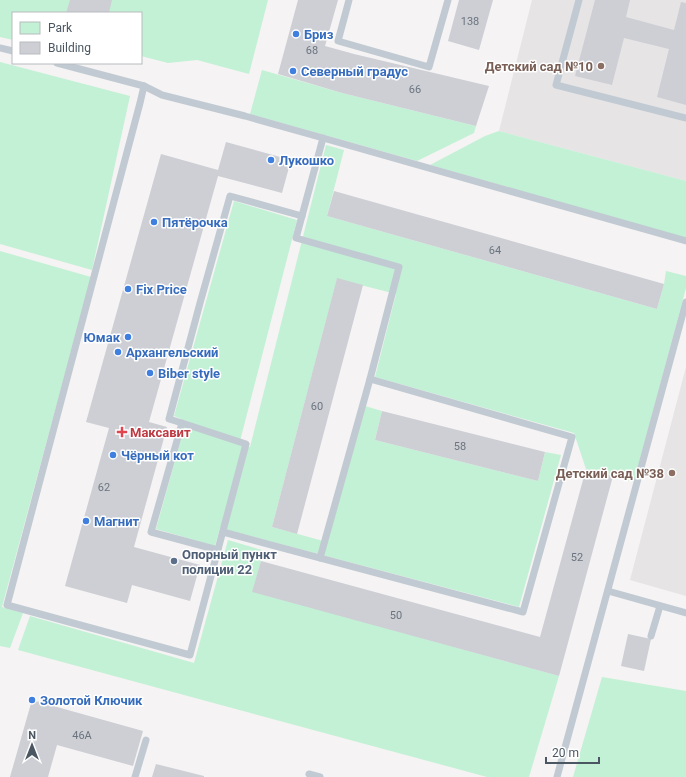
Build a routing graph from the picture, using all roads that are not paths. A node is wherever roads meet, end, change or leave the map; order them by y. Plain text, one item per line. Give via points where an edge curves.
1 (349, 0) edge
2 (448, 0) edge
3 (579, 0) edge
4 (0, 48) edge
5 (12, 51) edge
6 (61, 64) edge
7 (144, 86) junction
8 (686, 118) edge
9 (323, 138) junction
10 (302, 216) junction
11 (686, 241) edge
12 (686, 302) edge
13 (370, 379) junction
14 (182, 423) junction
15 (223, 532) junction
16 (218, 550) junction
17 (320, 558) junction
18 (608, 591) junction
19 (660, 606) junction
20 (686, 613) edge
21 (651, 636) dead end
22 (146, 740) dead end
23 (309, 774) dead end
24 (135, 777) edge
25 (320, 777) edge
26 (557, 777) edge

1 - 2 lane via 338,42 429,67
3 - 8 lane via 556,85
4 - 5 lane
6 - 7 lane
7 - 9 lane via 162,95
7 - 16 lane via 7,605 190,655
9 - 10 lane
9 - 11 lane
10 - 13 lane via 296,238 399,267
10 - 14 lane via 230,196 169,420
12 - 18 lane
13 - 17 lane
13 - 17 lane via 572,437 523,612
14 - 15 lane via 246,444
14 - 16 lane via 151,532
15 - 16 lane
15 - 17 lane
18 - 19 lane
18 - 26 lane
19 - 20 lane
19 - 21 lane
22 - 24 lane
23 - 25 lane

